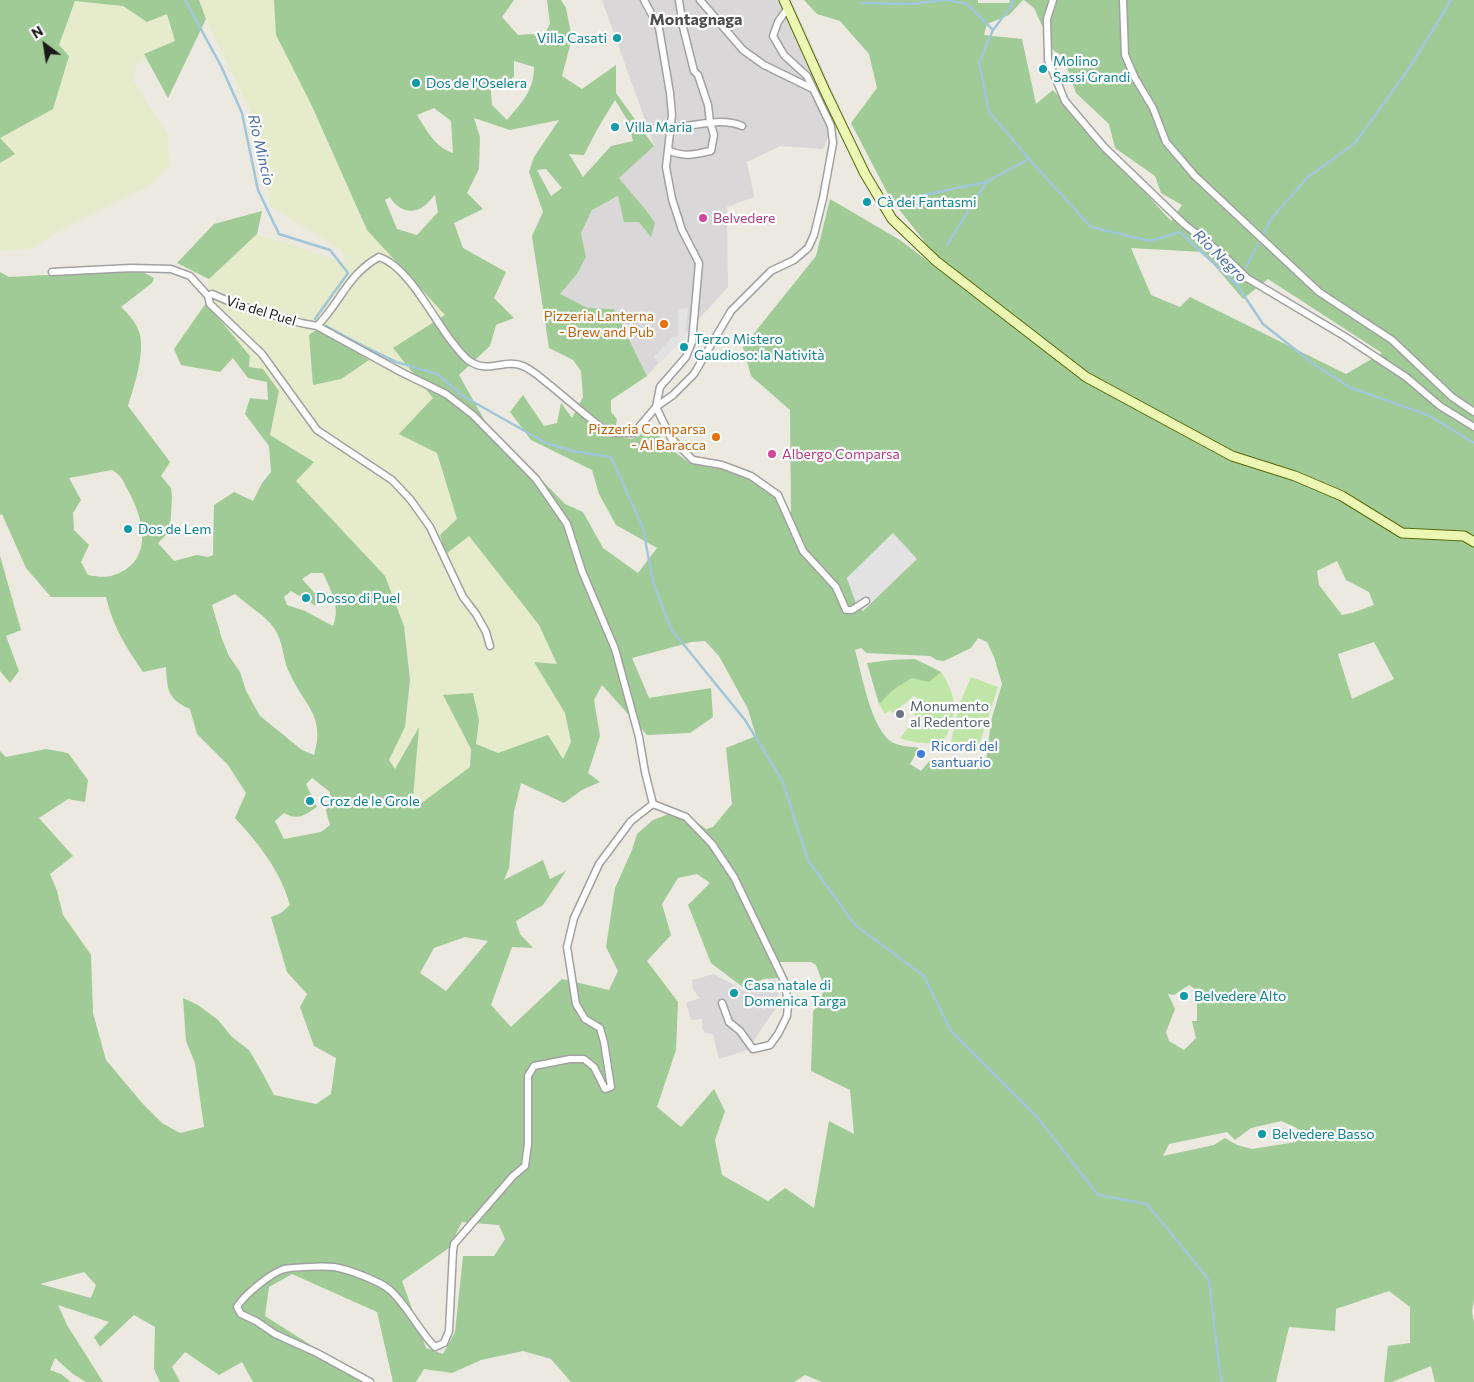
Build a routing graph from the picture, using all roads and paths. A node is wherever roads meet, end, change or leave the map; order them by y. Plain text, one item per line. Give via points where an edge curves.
1 (644, 0) edge
2 (679, 0) edge
3 (700, 0) edge
4 (1053, 0) edge
5 (1123, 0) edge
6 (785, 4) edge
7 (813, 89) junction
8 (710, 122) junction
9 (742, 126) dead end
10 (671, 128) junction
11 (668, 150) junction
12 (52, 272) dead end
13 (208, 296) junction
14 (317, 326) junction
15 (656, 408) junction
16 (1474, 412) edge
17 (1474, 427) edge
18 (1474, 542) edge
19 (866, 601) dead end
20 (490, 646) dead end
21 (654, 804) junction
22 (722, 1004) dead end
23 (370, 1382) edge

1 - 10 street via 658,28 670,93
2 - 8 street via 691,60 708,105
3 - 7 street via 743,50 764,65
4 - 17 street via 1047,19 1048,60 1065,100 1104,147 1184,224 1247,278 1406,376 1440,406
5 - 16 street via 1125,55 1153,108 1166,142 1195,176 1319,292 1392,340 1452,397
6 - 7 street via 773,36 784,54 807,76
6 - 18 main road via 865,174 892,219 936,261 1086,377 1232,456 1295,476 1342,496 1402,532 1464,536
7 - 15 street via 831,126 833,143 823,198 808,248 771,272 731,311 694,374
8 - 9 street
8 - 10 street
8 - 11 street via 714,135 711,151 680,155
10 - 11 street
11 - 15 street via 666,167 672,199 682,230 699,263 692,342 686,356 660,387
12 - 13 street via 171,269 190,276
13 - 14 street, Via del Puel via 212,294 235,304
13 - 20 street, Via del Puel via 210,304 262,354 317,430 392,480 410,499 430,527 463,597 486,632
14 - 15 street via 349,282 365,264 379,256 405,276 458,350 476,364 486,367 523,366 595,423 614,434 634,433
14 - 21 street, Via del Puel via 446,394 472,414 536,479 567,524 582,571 615,649
15 - 19 street via 671,438 692,460 722,465 751,476 778,495 803,551 836,588 846,610
21 - 22 street via 686,817 712,844 734,877 788,994 787,1016 775,1040 770,1045 753,1049 729,1022
21 - 23 street via 631,821 599,864 574,918 567,947 576,1004 585,1018 600,1028 610,1087 605,1089 594,1067 584,1059 534,1066 528,1076 525,1166 454,1244 449,1331 444,1343 435,1347 389,1289 334,1267 279,1271 237,1307 241,1314 275,1334

